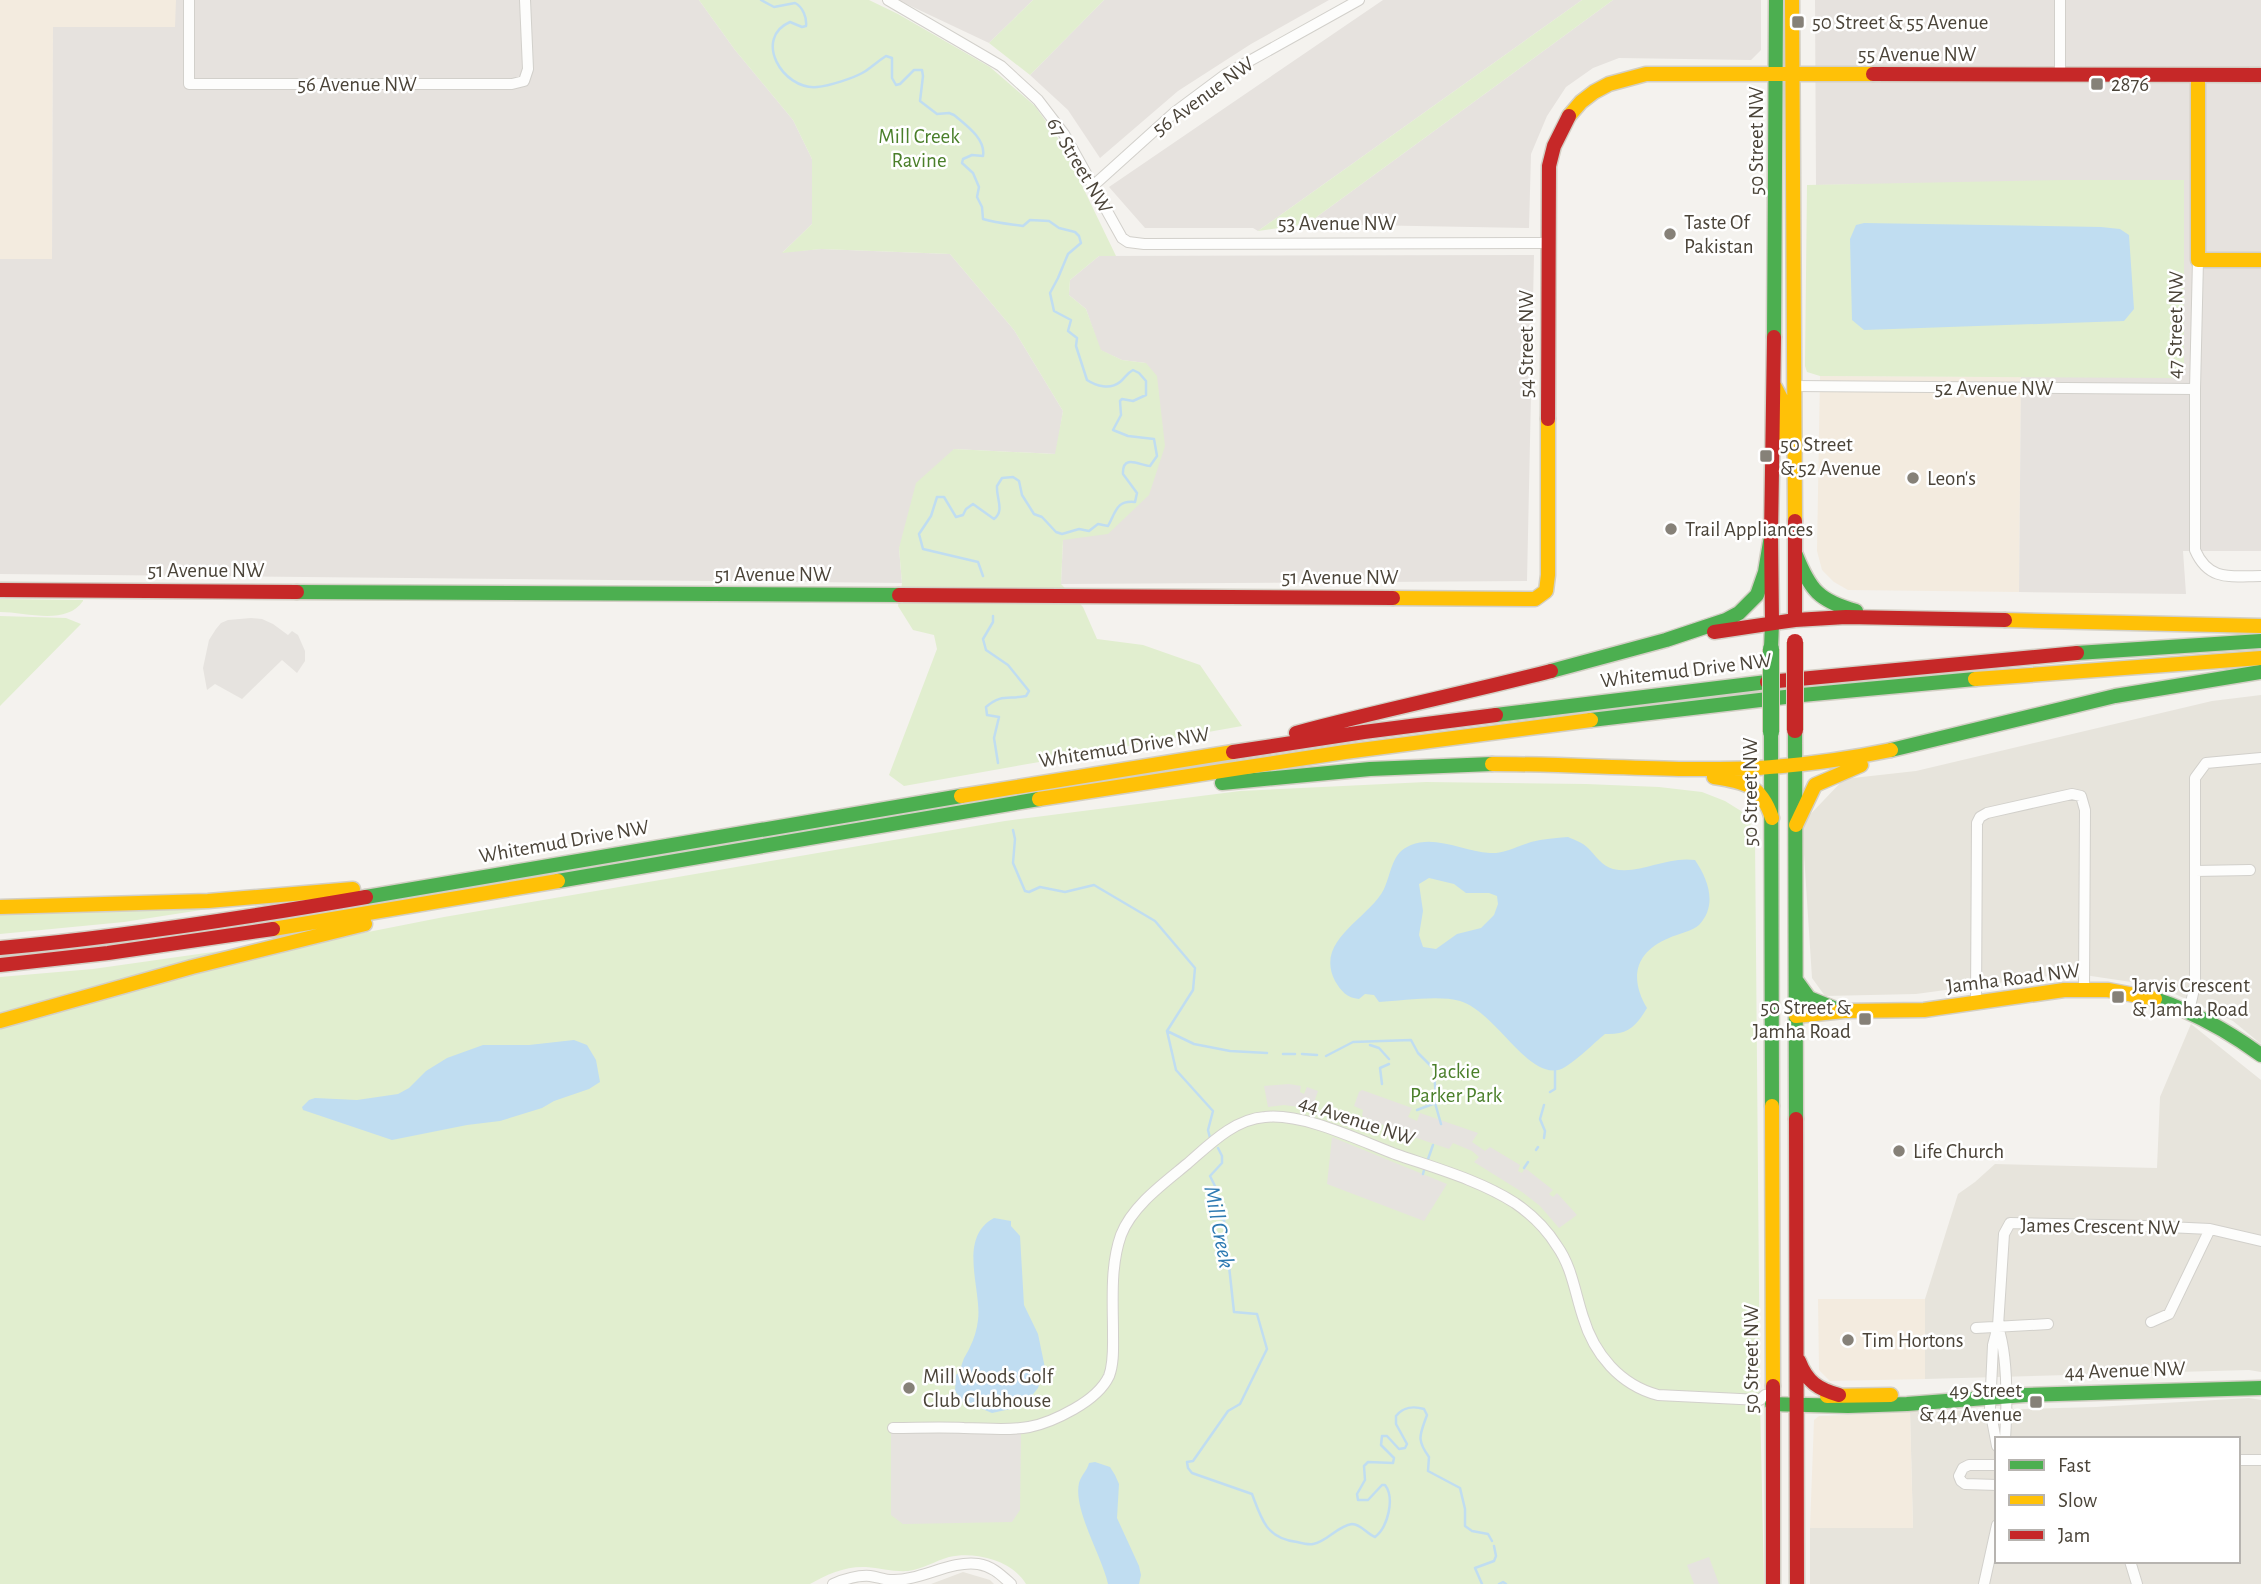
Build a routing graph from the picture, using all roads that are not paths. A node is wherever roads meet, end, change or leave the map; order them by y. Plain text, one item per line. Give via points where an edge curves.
1 (189, 0) edge
2 (524, 0) edge
3 (888, 0) edge
4 (1359, 0) edge
5 (1776, 0) edge
6 (1792, 0) edge
7 (2060, 0) edge
8 (1784, 75) junction
9 (2261, 75) edge
10 (2060, 76) junction
11 (2197, 76) junction
12 (1579, 102) joint
13 (1094, 185) junction
14 (1128, 242) joint
15 (1548, 243) junction
16 (1776, 243) junction
17 (2198, 260) junction
18 (2261, 260) edge
19 (1794, 386) junction
20 (1774, 387) junction
21 (2195, 389) junction
22 (1795, 511) junction
23 (1771, 536) junction
24 (1796, 555) junction
25 (2261, 576) edge
26 (0, 590) edge
27 (1544, 593) joint
28 (1884, 618) junction
29 (1795, 620) junction
30 (1772, 623) junction
31 (2261, 625) edge
32 (1666, 640) junction
33 (2261, 640) edge
34 (2261, 658) edge
35 (2261, 672) edge
36 (1924, 744) junction
37 (1216, 754) junction
38 (2261, 758) edge
39 (1796, 765) junction
40 (1771, 767) junction
41 (1669, 769) junction
42 (1048, 798) junction
43 (1772, 818) junction
44 (1796, 825) junction
45 (2250, 870) dead end
46 (2195, 871) junction
47 (419, 887) junction
48 (422, 904) junction
49 (0, 906) edge
50 (0, 947) edge
51 (0, 965) edge
52 (1772, 976) junction
53 (1796, 980) junction
54 (2084, 989) junction
55 (1976, 1002) junction
56 (1844, 1011) junction
57 (2189, 1011) junction
58 (1796, 1016) junction
59 (0, 1021) edge
60 (2261, 1055) edge
61 (2210, 1229) junction
62 (2261, 1241) edge
63 (2151, 1322) dead end
64 (2048, 1324) dead end
65 (1998, 1326) junction
66 (1976, 1328) dead end
67 (1796, 1352) junction
68 (2261, 1388) edge
69 (1839, 1395) junction
70 (1998, 1396) junction
71 (1768, 1400) junction
72 (1797, 1400) junction
73 (893, 1428) dead end
74 (1995, 1437) edge
75 (2005, 1437) edge
76 (2240, 1460) edge
77 (2261, 1460) edge
78 (1995, 1465) edge
79 (1995, 1485) edge
80 (1995, 1534) edge
81 (2131, 1563) edge
82 (846, 1581) edge
83 (833, 1584) edge
84 (1010, 1584) edge
85 (1773, 1584) edge
86 (1797, 1584) edge
87 (1984, 1584) edge
88 (2137, 1584) edge

1 - 2 street, 56 Avenue NW via 189,84 512,84 524,81 528,69
3 - 13 street, 67 Street NW via 1001,66 1049,112
4 - 13 street, 56 Avenue NW via 1226,74 1175,112
5 - 8 main road, 50 Street NW
6 - 8 main road, 50 Street NW
7 - 10 street
8 - 10 main road, 55 Avenue NW
8 - 12 main road, 55 Avenue NW via 1646,74 1608,84
8 - 16 main road, 50 Street NW
8 - 19 main road, 50 Street NW
9 - 11 main road, 55 Avenue NW
10 - 11 main road, 55 Avenue NW
11 - 17 main road, 47 Street NW
12 - 15 main road, 54 Street NW via 1553,148
13 - 14 street, 67 Street NW
14 - 15 street, 53 Avenue NW
15 - 27 main road, 54 Street NW via 1548,575
16 - 19 main road via 1783,296 1784,372
16 - 20 main road, 50 Street NW
17 - 18 main road
17 - 21 street, 47 Street NW
19 - 21 street, 52 Avenue NW
19 - 22 main road, 50 Street NW
20 - 22 main road via 1784,402 1787,478
20 - 23 main road, 50 Street NW
21 - 25 street, 47 Street NW via 2195,550 2208,570
22 - 24 main road, 50 Street NW
23 - 30 main road, 50 Street NW
23 - 32 main road via 1765,572 1750,603 1726,620
24 - 28 main road via 1812,590 1822,599
24 - 29 main road, 50 Street NW
26 - 27 main road, 51 Avenue NW via 1517,600 1535,599
28 - 29 main road
28 - 31 main road
29 - 30 main road
29 - 39 main road, 50 Street NW, bridge
30 - 32 main road
30 - 40 main road, 50 Street NW, bridge
32 - 37 main road
33 - 37 main road, Whitemud Drive NW via 1762,682
34 - 42 main road, Whitemud Drive NW via 1761,700 1366,749
35 - 36 main road via 2141,690
36 - 39 main road
36 - 44 main road via 1815,785
37 - 47 main road, Whitemud Drive NW
38 - 46 street via 2206,763 2197,773
39 - 40 main road
39 - 44 main road, 50 Street NW
40 - 41 main road
40 - 43 main road, 50 Street NW
41 - 42 main road via 1434,764
41 - 43 main road via 1752,787 1764,796
42 - 48 main road, Whitemud Drive NW
43 - 52 main road, 50 Street NW
44 - 53 main road, 50 Street NW
45 - 46 street
46 - 57 street via 2195,985
47 - 49 main road via 208,901
47 - 50 main road, Whitemud Drive NW via 189,926
48 - 51 main road, Whitemud Drive NW via 227,938
48 - 59 main road via 347,930 192,967
52 - 58 main road via 1781,1010
52 - 71 main road, 50 Street NW
53 - 56 main road via 1809,998
53 - 58 main road, 50 Street NW
54 - 55 main road, Jamha Road NW
54 - 55 street via 2085,810 2081,796 2072,794 1987,813 1977,823
54 - 57 main road, Jamha Road NW via 2136,993
55 - 56 main road, Jamha Road NW via 1923,1010
56 - 58 main road, Jamha Road NW
57 - 60 main road, Jamha Road NW via 2234,1034
58 - 67 main road, 50 Street NW
61 - 62 street, James Crescent NW
61 - 63 street, James Crescent NW via 2169,1314
61 - 65 street, James Crescent NW via 2010,1223 2004,1234
64 - 65 street
65 - 66 street
65 - 70 street, James Crescent NW via 1993,1345
67 - 69 main road via 1808,1382
67 - 72 main road, 50 Street NW
68 - 70 main road, 44 Avenue NW
69 - 70 main road, 44 Avenue NW
69 - 72 main road, 44 Avenue NW
70 - 72 main road, 44 Avenue NW via 1904,1404
70 - 74 street via 1990,1409
70 - 75 street via 2007,1409
71 - 72 main road, 44 Avenue NW
71 - 73 street, 44 Avenue NW via 1658,1395 1630,1384 1600,1356 1589,1336 1569,1266 1530,1215 1495,1192 1324,1127 1263,1117 1235,1126 1132,1215 1121,1235 1113,1278 1109,1376 1089,1401 1054,1420 1029,1427
71 - 85 main road, 50 Street NW
72 - 86 main road, 50 Street NW
76 - 77 street
78 - 79 street via 1969,1465 1959,1476 1965,1484
80 - 87 street
81 - 88 street
82 - 83 street
82 - 84 street via 869,1576 891,1581 978,1564 995,1570

